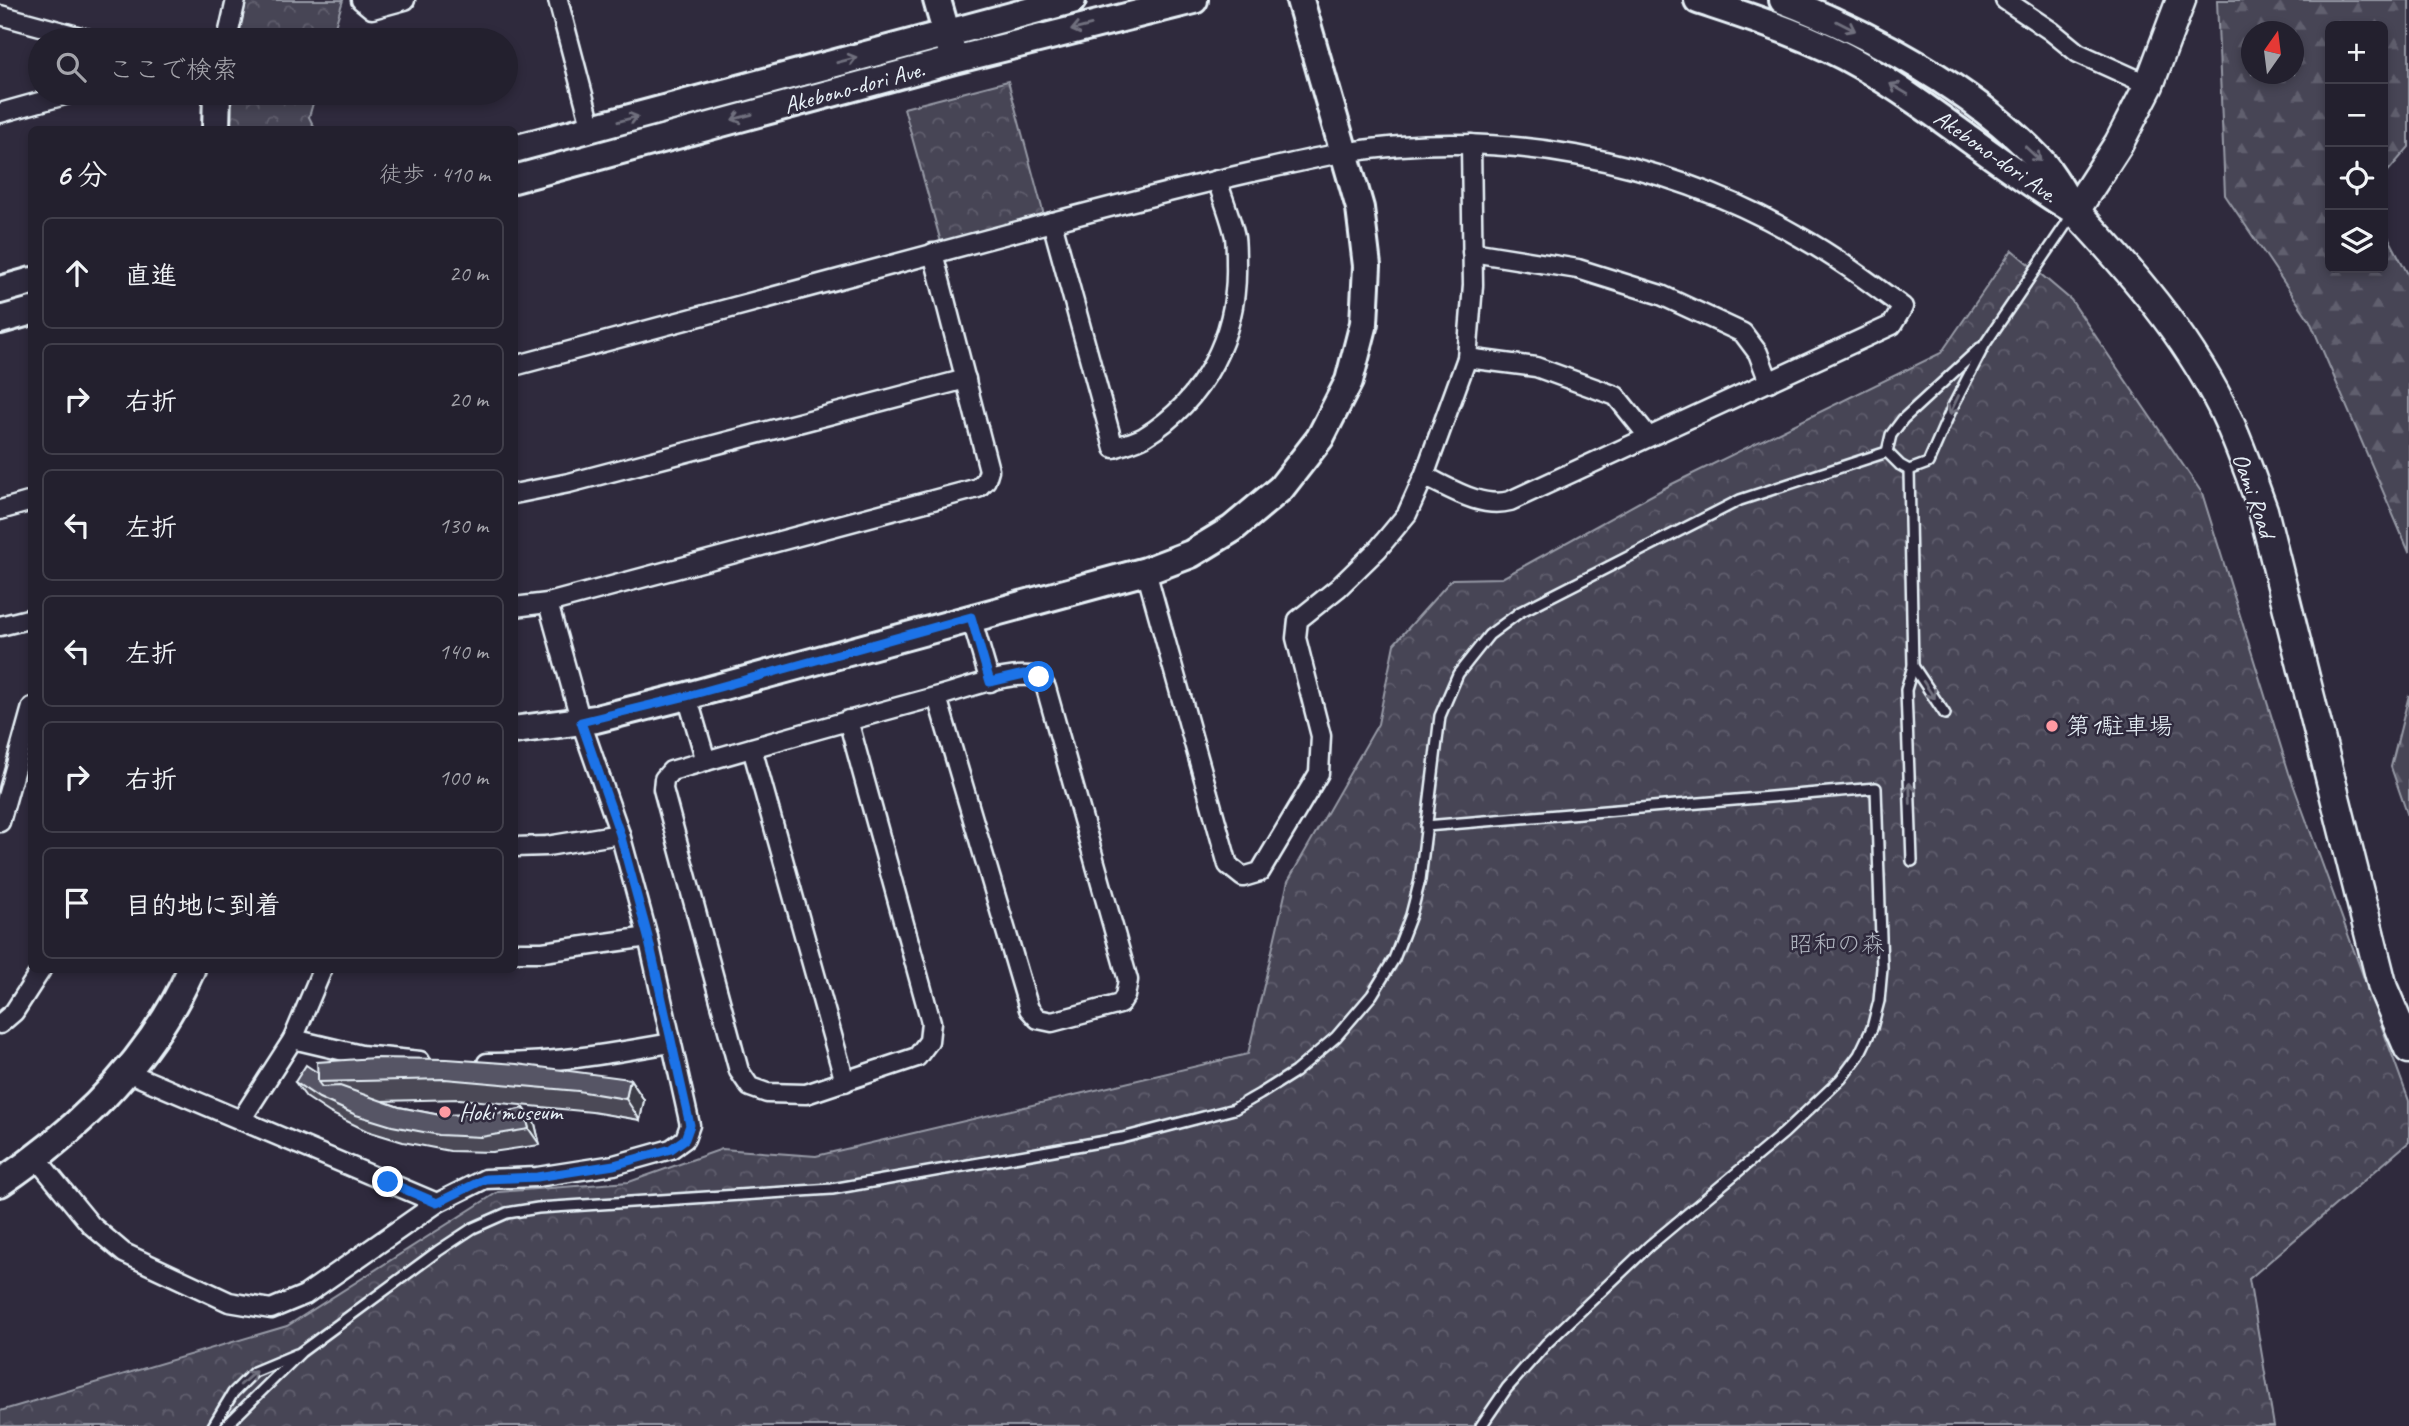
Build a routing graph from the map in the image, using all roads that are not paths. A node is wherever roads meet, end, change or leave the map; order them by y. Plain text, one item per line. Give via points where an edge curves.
1 (236, 0) edge
2 (361, 0) edge
3 (405, 0) edge
4 (558, 0) edge
5 (937, 0) edge
6 (1072, 0) edge
7 (1194, 0) edge
8 (1300, 0) edge
9 (1698, 0) edge
10 (1783, 0) edge
11 (2005, 0) edge
12 (2181, 0) edge
13 (0, 15) edge
14 (48, 28) edge
15 (230, 28) edge
16 (946, 34) junction
17 (954, 60) junction
18 (2149, 85) junction
19 (29, 105) edge
20 (217, 105) edge
21 (0, 113) edge
22 (216, 126) edge
23 (592, 129) junction
24 (1471, 144) junction
25 (518, 148) edge
26 (1343, 153) junction
27 (518, 178) edge
28 (1217, 180) junction
29 (2075, 211) junction
30 (1052, 222) junction
31 (933, 253) junction
32 (1472, 253) junction
33 (28, 282) edge
34 (0, 290) edge
35 (28, 312) edge
36 (0, 320) edge
37 (1985, 344) junction
38 (1466, 358) junction
39 (518, 365) edge
40 (966, 379) junction
41 (1769, 382) junction
42 (1648, 436) junction
43 (1887, 452) junction
44 (1909, 470) junction
45 (1424, 476) junction
46 (518, 493) edge
47 (28, 502) edge
48 (0, 510) edge
49 (1146, 571) junction
50 (548, 603) junction
51 (518, 607) edge
52 (971, 617) junction
53 (28, 619) edge
54 (0, 626) edge
55 (1913, 666) junction
56 (990, 682) junction
57 (687, 696) junction
58 (937, 696) junction
59 (1945, 714) dead end
60 (28, 717) edge
61 (848, 720) junction
62 (581, 722) junction
63 (518, 730) edge
64 (752, 748) junction
65 (706, 761) junction
66 (8, 762) edge
67 (0, 822) edge
68 (1426, 826) junction
69 (620, 834) junction
70 (518, 847) edge
71 (1912, 861) dead end
72 (648, 937) junction
73 (518, 953) edge
74 (39, 973) edge
75 (189, 973) edge
76 (321, 973) edge
77 (0, 1024) edge
78 (293, 1039) junction
79 (671, 1043) junction
80 (2409, 1049) edge
81 (444, 1062) edge
82 (469, 1063) edge
83 (127, 1072) junction
84 (845, 1082) junction
85 (241, 1120) junction
86 (37, 1158) junction
87 (0, 1183) edge
88 (437, 1203) junction
89 (301, 1352) junction
90 (213, 1426) edge
91 (226, 1426) edge
92 (1481, 1426) edge

1 - 15 street
2 - 3 street via 372,9
4 - 23 street
5 - 16 street
6 - 16 street, Akebono-dori Ave.
7 -> 17 street, Akebono-dori Ave.
8 - 26 street
29 -> 9 street, Akebono-dori Ave. via 1857,64
10 -> 29 street, Akebono-dori Ave. via 1882,44 1988,113 2041,161
11 - 18 street via 2078,53
12 - 18 main road
13 - 14 street
16 - 17 street
23 -> 16 street, Akebono-dori Ave.
17 -> 27 street, Akebono-dori Ave.
18 - 29 main road via 2119,143
19 - 21 street
20 - 22 street
23 - 25 street, Akebono-dori Ave.
24 - 26 street
24 - 32 street
24 - 41 street via 1541,149 1678,181 1744,207 1800,237 1903,307 1892,325
26 - 28 street
26 - 49 street via 1360,208 1367,266 1364,323 1349,381 1320,438 1281,488 1232,529 1191,554
28 - 30 street
28 - 30 street via 1235,238 1231,322 1194,395 1142,438 1114,448
29 - 37 lane
29 - 80 main road, Oami Road via 2169,320 2222,406 2240,449 2263,510 2383,988
30 - 31 street
31 - 39 street
31 - 40 street
32 - 38 street
32 - 41 street via 1578,269 1661,295 1743,333 1758,353
33 - 34 street
35 - 36 street
37 - 43 lane via 1903,419 1891,435
37 -> 44 lane via 1927,463
38 - 42 street via 1536,367 1616,396
38 - 45 street
40 - 46 street
40 - 50 street via 989,470 978,488
41 - 42 street
42 - 45 street via 1502,503 1480,501
43 - 44 lane
43 - 68 lane via 1740,500 1520,612 1489,635 1458,674 1440,716
44 - 55 lane
45 - 49 street via 1407,514 1378,549 1298,620 1296,638 1321,737 1319,774 1261,872 1243,877 1228,865
47 - 48 street
49 - 52 street
50 - 51 street
50 - 62 street
52 - 56 street
52 - 57 street
53 - 54 street
55 -> 59 lane
71 -> 55 lane via 1906,690
56 - 58 street
56 - 58 street via 1024,674 1039,677 1046,688 1128,980 1120,1004 1052,1022 1038,1020 1029,1009
57 - 62 street
57 - 65 street
58 - 61 street
60 - 66 street
61 - 64 street
61 - 84 street via 931,1022 929,1041 916,1057
62 - 63 street
62 - 69 street
64 - 65 street
64 - 84 street
65 - 84 street via 671,771 663,789 739,1071 750,1087 767,1093 806,1094
66 - 67 street
68 - 89 lane via 1411,915 1394,959 1372,995 1336,1037 1295,1072 1234,1109 1122,1138 832,1189 507,1213 447,1245
68 - 92 lane via 1876,788 1882,968 1872,1028 1859,1055 1841,1079 1784,1133 1649,1246 1547,1343
69 - 70 street
69 - 72 street
72 - 73 street
72 - 79 street
74 - 77 street via 14,1012
75 - 83 street via 162,1025
76 - 78 street
78 - 81 street via 360,1055
78 - 85 street
79 - 82 street via 533,1064
79 - 88 street via 690,1125 685,1139 671,1149 614,1165 537,1177 485,1179
83 - 85 street
83 - 86 street via 83,1120
85 - 88 street
86 - 87 street
86 - 88 street via 91,1225 124,1253 229,1302 271,1309 305,1295
90 -> 89 lane via 254,1372
89 - 91 lane

